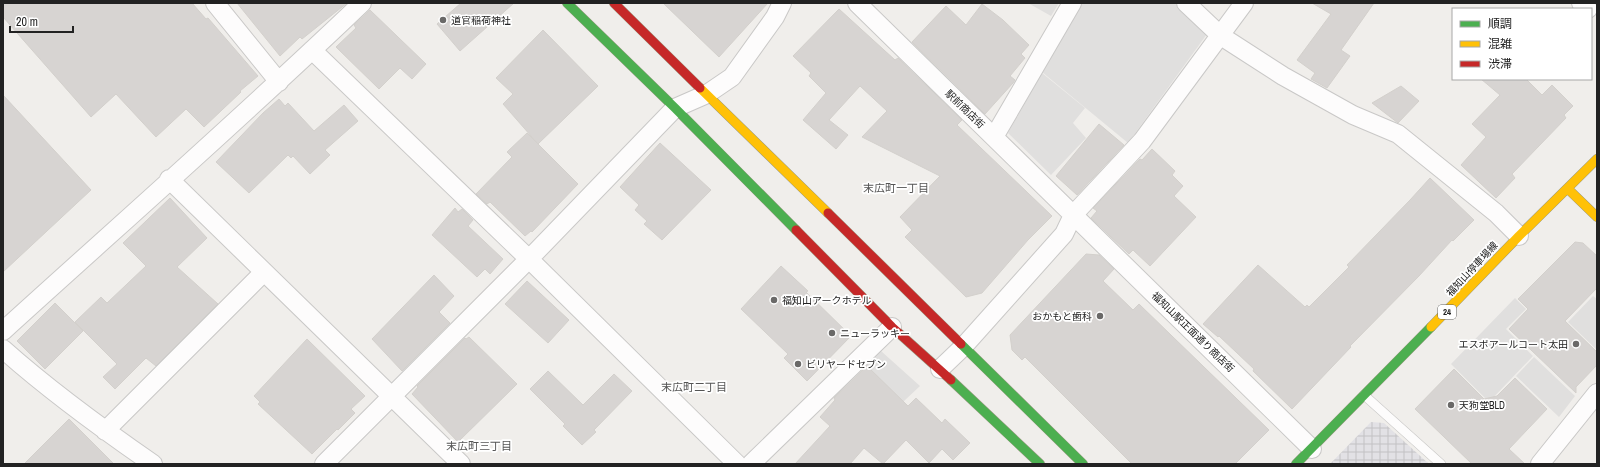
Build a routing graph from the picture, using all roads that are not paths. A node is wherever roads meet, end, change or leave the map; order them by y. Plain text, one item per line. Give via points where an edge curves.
1 (215, 3) edge
2 (362, 3) edge
3 (567, 3) edge
4 (614, 3) edge
5 (782, 3) edge
6 (1072, 3) edge
7 (1186, 3) edge
8 (1244, 3) edge
9 (864, 6) edge
10 (1221, 36) junction
11 (312, 50) junction
12 (279, 82) junction
13 (707, 94) junction
14 (675, 108) junction
15 (994, 137) junction
16 (1597, 159) edge
17 (170, 179) junction
18 (1568, 189) junction
19 (1073, 215) junction
20 (1597, 217) edge
21 (1519, 236) junction
22 (529, 259) junction
23 (264, 272) junction
24 (892, 327) junction
25 (3, 331) edge
26 (963, 347) junction
27 (3, 349) edge
28 (940, 369) junction
29 (1597, 393) edge
30 (1364, 395) junction
31 (392, 396) junction
32 (105, 431) junction
33 (1312, 449) junction
34 (153, 464) edge
35 (324, 464) edge
36 (460, 464) edge
37 (738, 464) edge
38 (751, 464) edge
39 (1040, 464) edge
40 (1083, 464) edge
41 (1296, 464) edge
42 (1441, 464) edge
43 (1540, 464) edge

1 - 12 street
2 - 11 street
3 - 14 street
4 - 13 street
5 - 13 street via 775,17 732,76
6 - 15 street
7 - 10 street
8 - 10 street
9 - 15 street, 駅前商店街
10 - 19 street via 1142,141
10 - 21 street via 1353,115 1398,134 1496,213
11 - 12 street
11 - 22 street
12 - 17 street
13 - 14 street
13 - 26 street
14 - 22 street
14 - 24 street
15 - 19 street, 駅前商店街
16 - 18 street, 福知山停車場線 / 24
17 - 23 street
17 - 25 street
18 - 20 street
18 - 21 street, 福知山停車場線 / 24
19 - 26 street via 1064,234
19 - 33 street, 福知山駅正面通り商店街
21 - 30 street, 福知山停車場線 / 24
22 - 31 street
22 - 37 street
23 - 31 street
23 - 32 street
24 - 28 street
24 - 38 street
26 - 28 street
26 - 40 street
27 - 32 street via 39,382
28 - 39 street
29 - 43 street
30 - 33 street, 福知山停車場線 / 24
30 - 42 lane
31 - 35 street
31 - 36 street
32 - 34 street
33 - 41 street, 福知山停車場線 / 24

